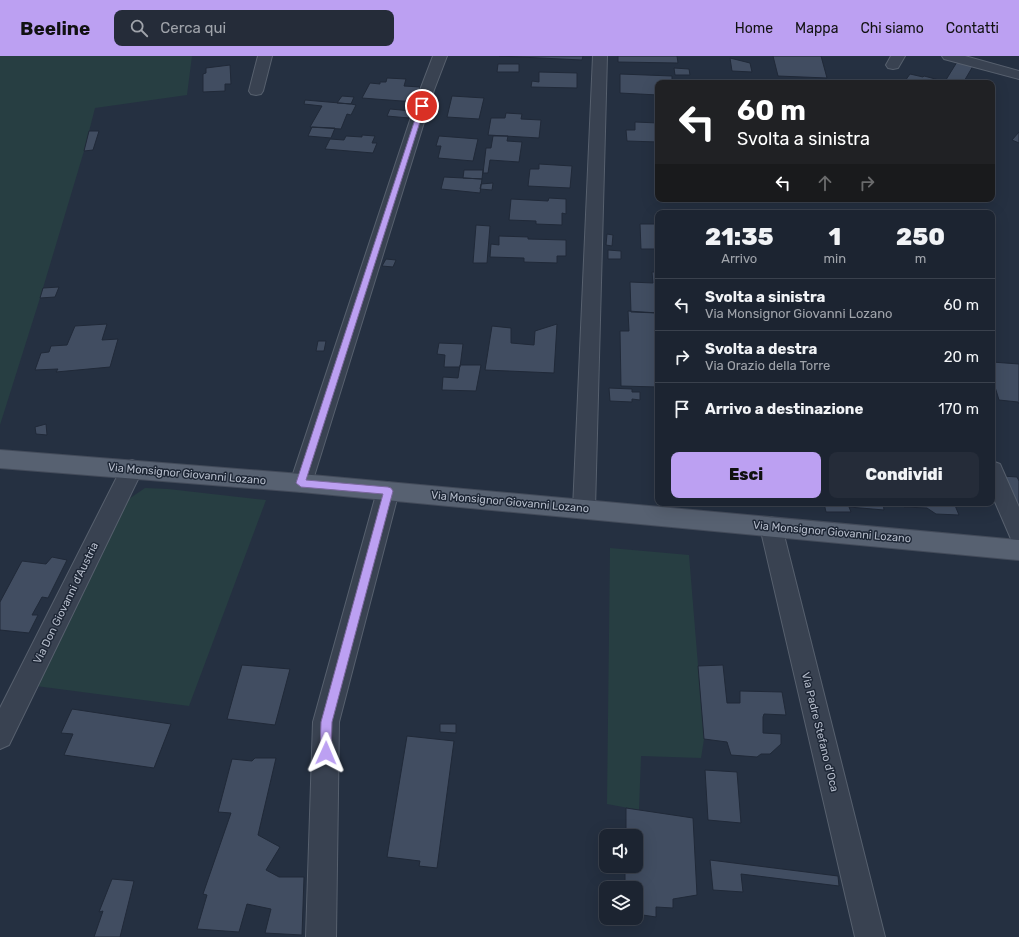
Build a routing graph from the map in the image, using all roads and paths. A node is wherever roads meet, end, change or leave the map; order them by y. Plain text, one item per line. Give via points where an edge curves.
1 (265, 56) edge
2 (440, 56) edge
3 (600, 56) edge
4 (949, 56) edge
5 (1019, 75) edge
6 (256, 91) dead end
7 (0, 458) edge
8 (132, 469) junction
9 (995, 477) edge
10 (301, 483) junction
11 (388, 491) junction
12 (584, 509) junction
13 (771, 527) junction
14 (1019, 532) edge
15 (1019, 550) edge
16 (0, 736) edge
17 (321, 937) edge
18 (870, 937) edge

1 - 6 street
2 - 10 street
3 - 12 street
4 - 5 street
7 - 8 main road, Via Monsignor Giovanni Lozano
8 - 10 main road, Via Monsignor Giovanni Lozano
8 - 16 street, Via Don Giovanni d'Austria
9 - 14 street
10 - 11 main road, Via Monsignor Giovanni Lozano
11 - 12 main road, Via Monsignor Giovanni Lozano
11 - 17 street via 326,722
12 - 13 main road, Via Monsignor Giovanni Lozano
13 - 15 main road, Via Monsignor Giovanni Lozano
13 - 18 street, Via Padre Stefano d'Oca

